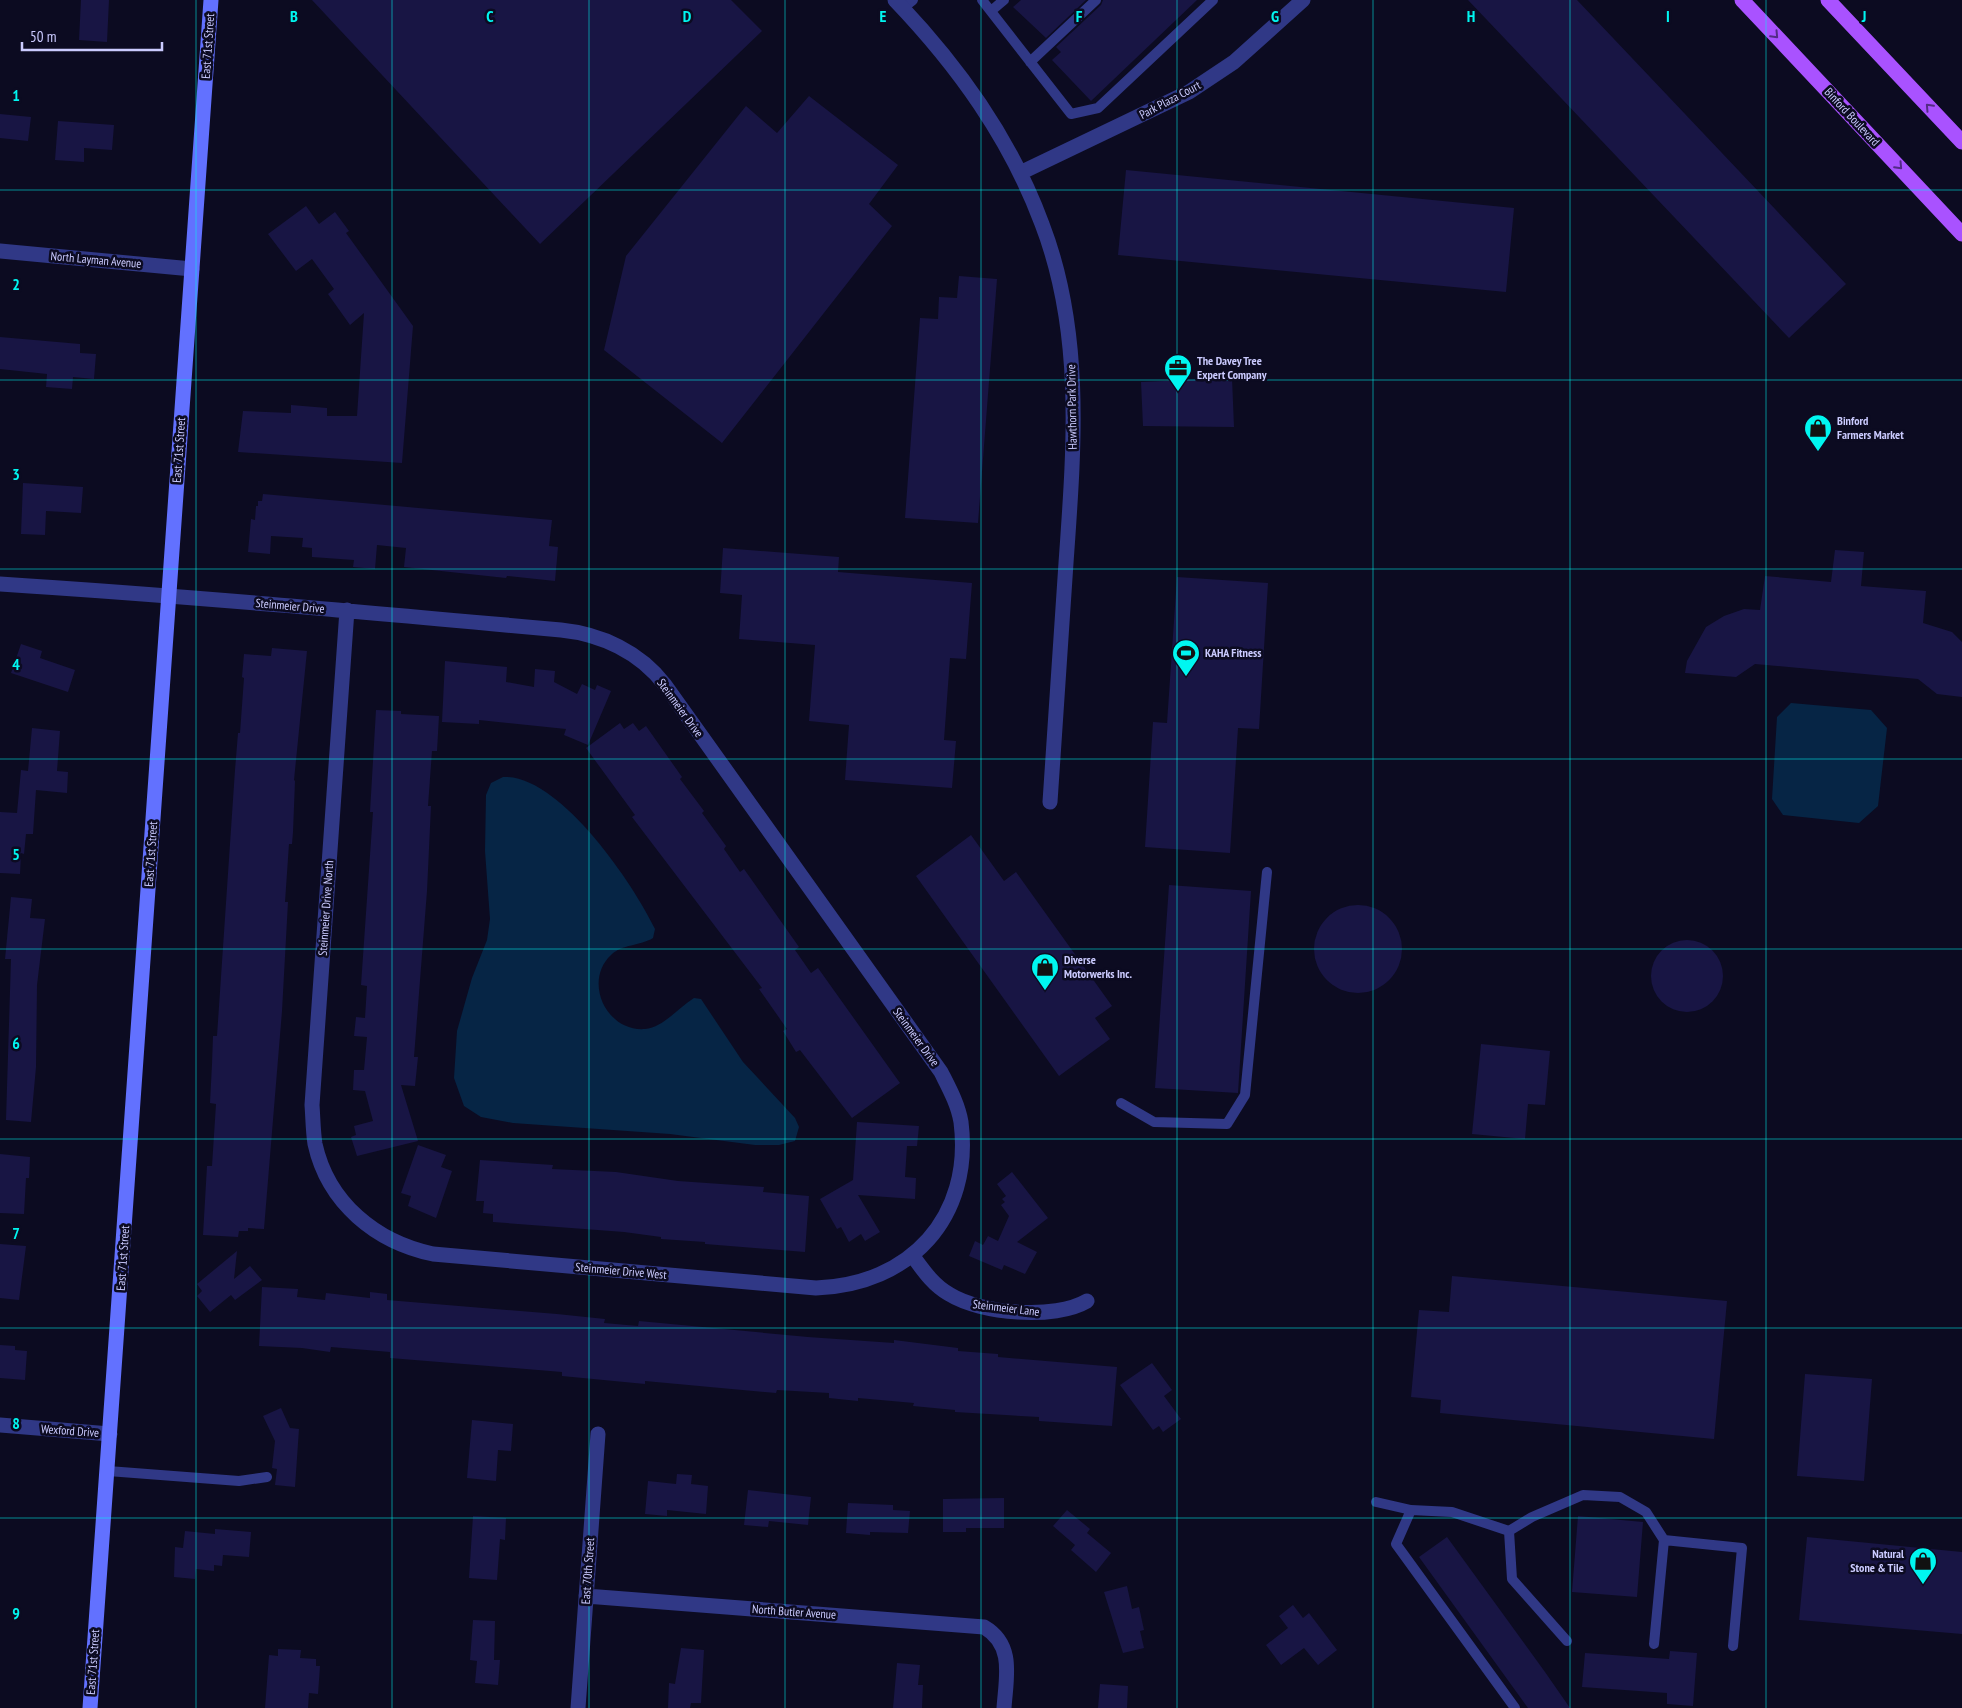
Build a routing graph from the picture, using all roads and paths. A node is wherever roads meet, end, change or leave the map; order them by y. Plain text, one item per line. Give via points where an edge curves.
1 (211, 0) edge
2 (982, 0) edge
3 (1004, 0) edge
4 (1096, 0) edge
5 (1212, 0) edge
6 (1303, 0) edge
7 (1742, 0) edge
8 (1828, 0) edge
9 (904, 3) edge
10 (991, 12) junction
11 (1030, 62) junction
12 (1962, 142) edge
13 (1020, 173) junction
14 (1962, 234) edge
15 (0, 251) edge
16 (192, 269) junction
17 (0, 584) edge
18 (169, 595) junction
19 (347, 610) junction
20 (1050, 802) dead end
21 (1267, 872) dead end
22 (1121, 1103) dead end
23 (341, 1199) joint
24 (912, 1256) junction
25 (1087, 1301) dead end
26 (0, 1425) edge
27 (110, 1434) junction
28 (598, 1434) dead end
29 (108, 1470) junction
30 (267, 1476) dead end
31 (1376, 1502) dead end
32 (1411, 1510) junction
33 (1509, 1531) junction
34 (1664, 1540) junction
35 (586, 1596) junction
36 (1567, 1641) dead end
37 (1654, 1644) dead end
38 (1733, 1646) dead end
39 (90, 1708) edge
40 (578, 1708) edge
41 (1004, 1708) edge
42 (1515, 1708) edge

1 - 16 main road, East 71st Street
2 - 10 lane
3 - 10 lane
4 - 11 lane
5 - 11 lane via 1098,108 1071,114
6 - 13 street, Park Plaza Court via 1234,62 1189,92
7 -> 14 main road, Binford Boulevard
12 -> 8 main road
9 - 13 street, Hawthorn Park Drive via 966,81
10 - 11 lane
13 - 20 street, Hawthorn Park Drive via 1043,226 1059,284 1074,380 1073,456
15 - 16 street, North Layman Avenue
16 - 18 main road, East 71st Street
17 - 18 street, Steinmeier Drive
18 - 19 street, Steinmeier Drive
18 - 27 main road, East 71st Street
19 - 23 street, Steinmeier Drive North via 312,1105 317,1150 330,1183
19 - 24 street, Steinmeier Drive via 578,632 626,651 660,679 941,1072 953,1095 960,1120 963,1155 956,1189 942,1221
21 - 22 lane via 1252,1038 1245,1095 1241,1102 1227,1124 1154,1122
23 - 24 street, Steinmeier Drive West via 360,1220 382,1236 415,1250 441,1255 816,1288 868,1281
24 - 25 street, Steinmeier Lane via 927,1276 948,1294 981,1307 1054,1313
26 - 27 street, Wexford Drive
27 - 29 main road, East 71st Street
28 - 35 street, East 70th Street
29 - 30 lane via 239,1481
29 - 39 main road, East 71st Street
31 - 32 lane
32 - 33 lane via 1452,1512
32 - 42 lane via 1396,1544
33 - 34 lane via 1532,1517 1584,1495 1620,1497 1646,1512
33 - 36 lane via 1512,1578
34 - 37 lane
34 - 38 lane via 1742,1548
35 - 40 street, East 70th Street
35 - 41 street, North Butler Avenue via 978,1626 998,1638 1007,1658

